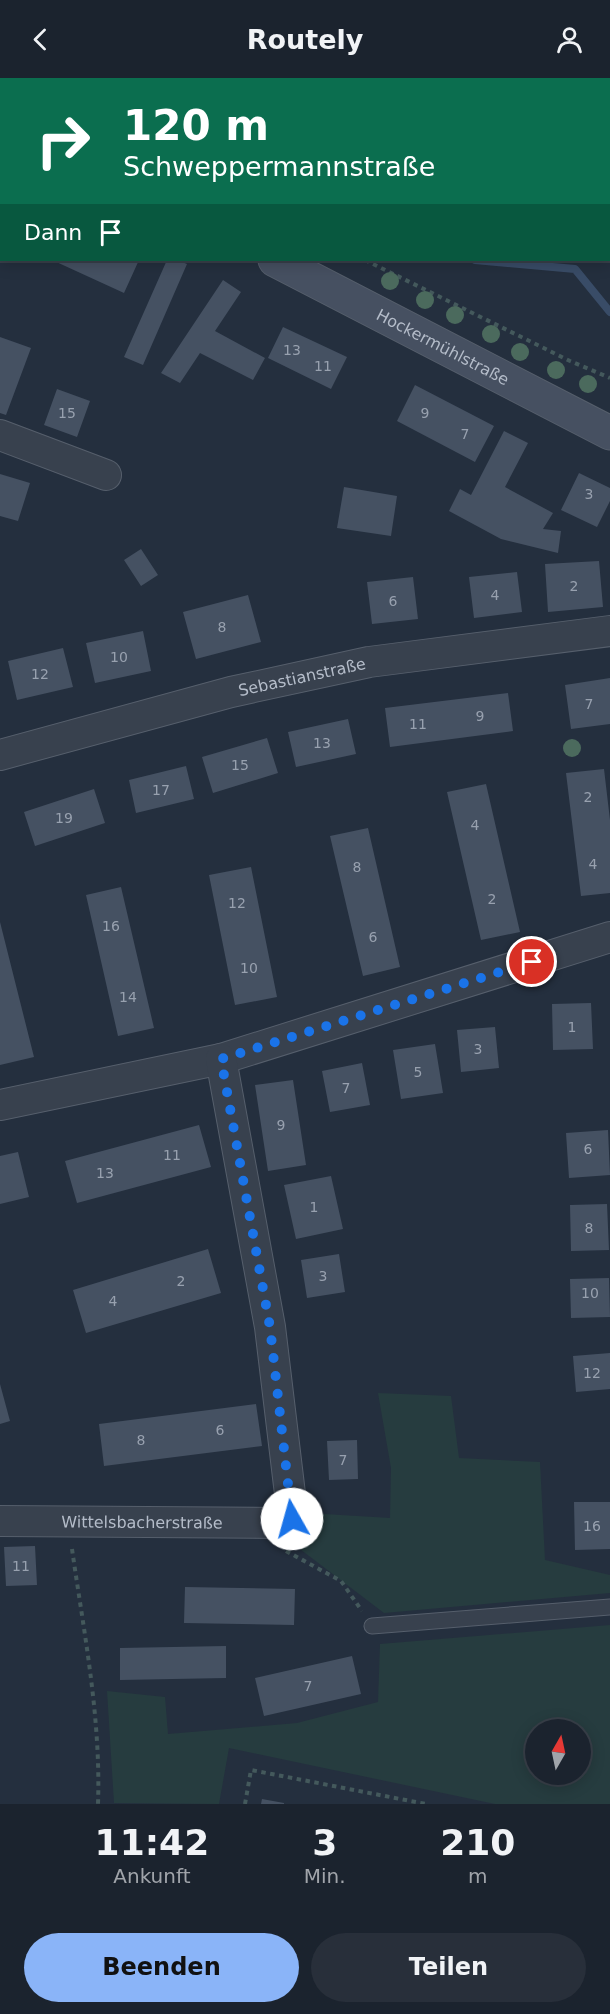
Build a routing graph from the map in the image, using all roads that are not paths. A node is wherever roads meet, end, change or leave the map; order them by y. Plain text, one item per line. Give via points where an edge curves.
1 (276, 261) edge
2 (610, 433) edge
3 (0, 435) edge
4 (106, 475) dead end
5 (610, 631) edge
6 (0, 755) edge
7 (610, 938) edge
8 (221, 1059) junction
9 (0, 1105) edge
10 (0, 1521) edge
11 (610, 1607) edge
12 (372, 1626) road end

1 - 2 main road, Hockermühlstraße
3 - 4 street
5 - 6 street, Sebastianstraße via 369,663 231,692
7 - 8 street
8 - 9 street
8 - 10 street, Wittelsbacherstraße via 270,1327 292,1519 280,1523
11 - 12 lane

